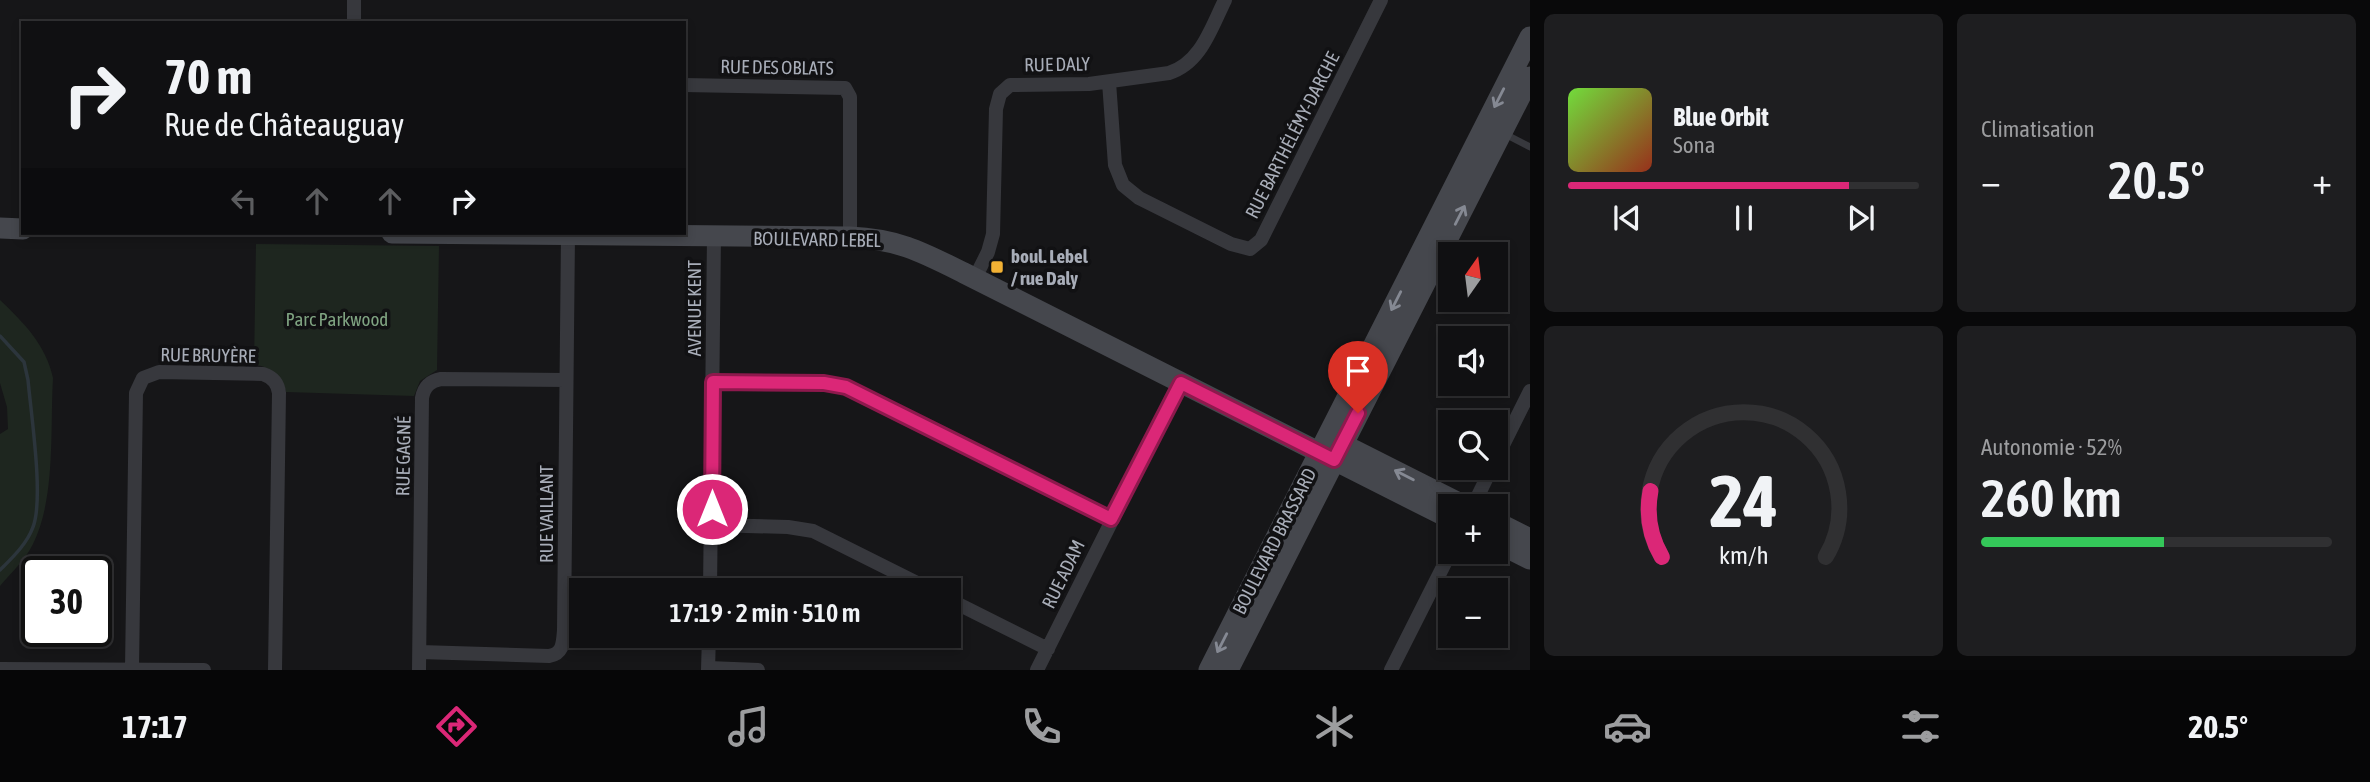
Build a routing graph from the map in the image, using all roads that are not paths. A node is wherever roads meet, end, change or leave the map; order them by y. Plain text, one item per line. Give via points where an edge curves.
1 (354, 0) edge
2 (1225, 0) edge
3 (1381, 0) edge
4 (354, 21) edge
5 (1530, 37) edge
6 (1530, 77) edge
7 (1109, 82) junction
8 (686, 85) edge
9 (1493, 129) junction
10 (1530, 147) edge
11 (0, 228) edge
12 (21, 229) edge
13 (568, 235) edge
14 (641, 235) edge
15 (714, 236) junction
16 (850, 237) junction
17 (975, 278) junction
18 (566, 380) junction
19 (713, 382) junction
20 (1181, 383) junction
21 (1530, 391) edge
22 (1508, 435) edge
23 (1331, 454) junction
24 (1441, 494) edge
25 (1438, 512) edge
26 (1111, 519) junction
27 (711, 525) junction
28 (1508, 528) edge
29 (1530, 539) edge
30 (1508, 548) edge
31 (1530, 559) edge
32 (1444, 564) edge
33 (710, 578) edge
34 (907, 578) edge
35 (961, 606) edge
36 (709, 648) edge
37 (1048, 649) junction
38 (420, 652) junction
39 (0, 668) edge
40 (132, 669) edge
41 (708, 669) edge
42 (204, 670) edge
43 (275, 670) edge
44 (419, 670) edge
45 (758, 670) edge
46 (1037, 670) edge
47 (1209, 670) edge
48 (1228, 670) edge
49 (1391, 670) edge

1 - 4 street
2 - 7 street, RUE DALY via 1200,51 1185,67
3 - 7 street, RUE BARTHÉLÉMY-DARCHE via 1261,240 1250,249 1139,198 1123,185 1115,165
5 -> 9 street, BOULEVARD BRASSARD
6 - 9 street, BOULEVARD BRASSARD
7 - 17 street, RUE DALY via 1016,84 1000,94 994,227
8 - 16 street, RUE DES OBLATS via 845,88 850,103
9 - 10 lane
9 - 23 street, BOULEVARD BRASSARD
11 - 12 street
13 - 18 street, RUE VAILLANT
14 - 15 street, BOULEVARD LEBEL
15 - 16 street, BOULEVARD LEBEL
15 - 19 street, AVENUE KENT
16 - 17 street, BOULEVARD LEBEL via 901,243
17 - 20 street, BOULEVARD LEBEL
18 - 38 street, RUE GAGNÉ via 441,379 426,388 422,398
18 - 38 street, RUE VAILLANT via 562,649 549,656
19 - 26 street via 846,387
19 - 27 street, AVENUE KENT
20 - 23 street, BOULEVARD LEBEL
20 - 26 street, RUE ADAM
21 - 22 street
24 -> 23 street, BOULEVARD LEBEL via 1354,450
23 - 25 street, BOULEVARD LEBEL
23 -> 47 street, BOULEVARD BRASSARD
23 - 48 street, BOULEVARD BRASSARD
26 - 37 street, RUE ADAM
27 - 33 street, AVENUE KENT
27 - 34 street via 813,531
28 - 29 street
30 - 31 street
32 - 49 street
35 - 37 street
36 - 41 street
37 - 46 street, RUE ADAM
38 - 44 street, RUE GAGNÉ
39 - 40 street
40 - 42 street
40 - 43 street, RUE BRUYÈRE via 136,393 143,378 159,372 263,374 277,385
41 - 45 street

